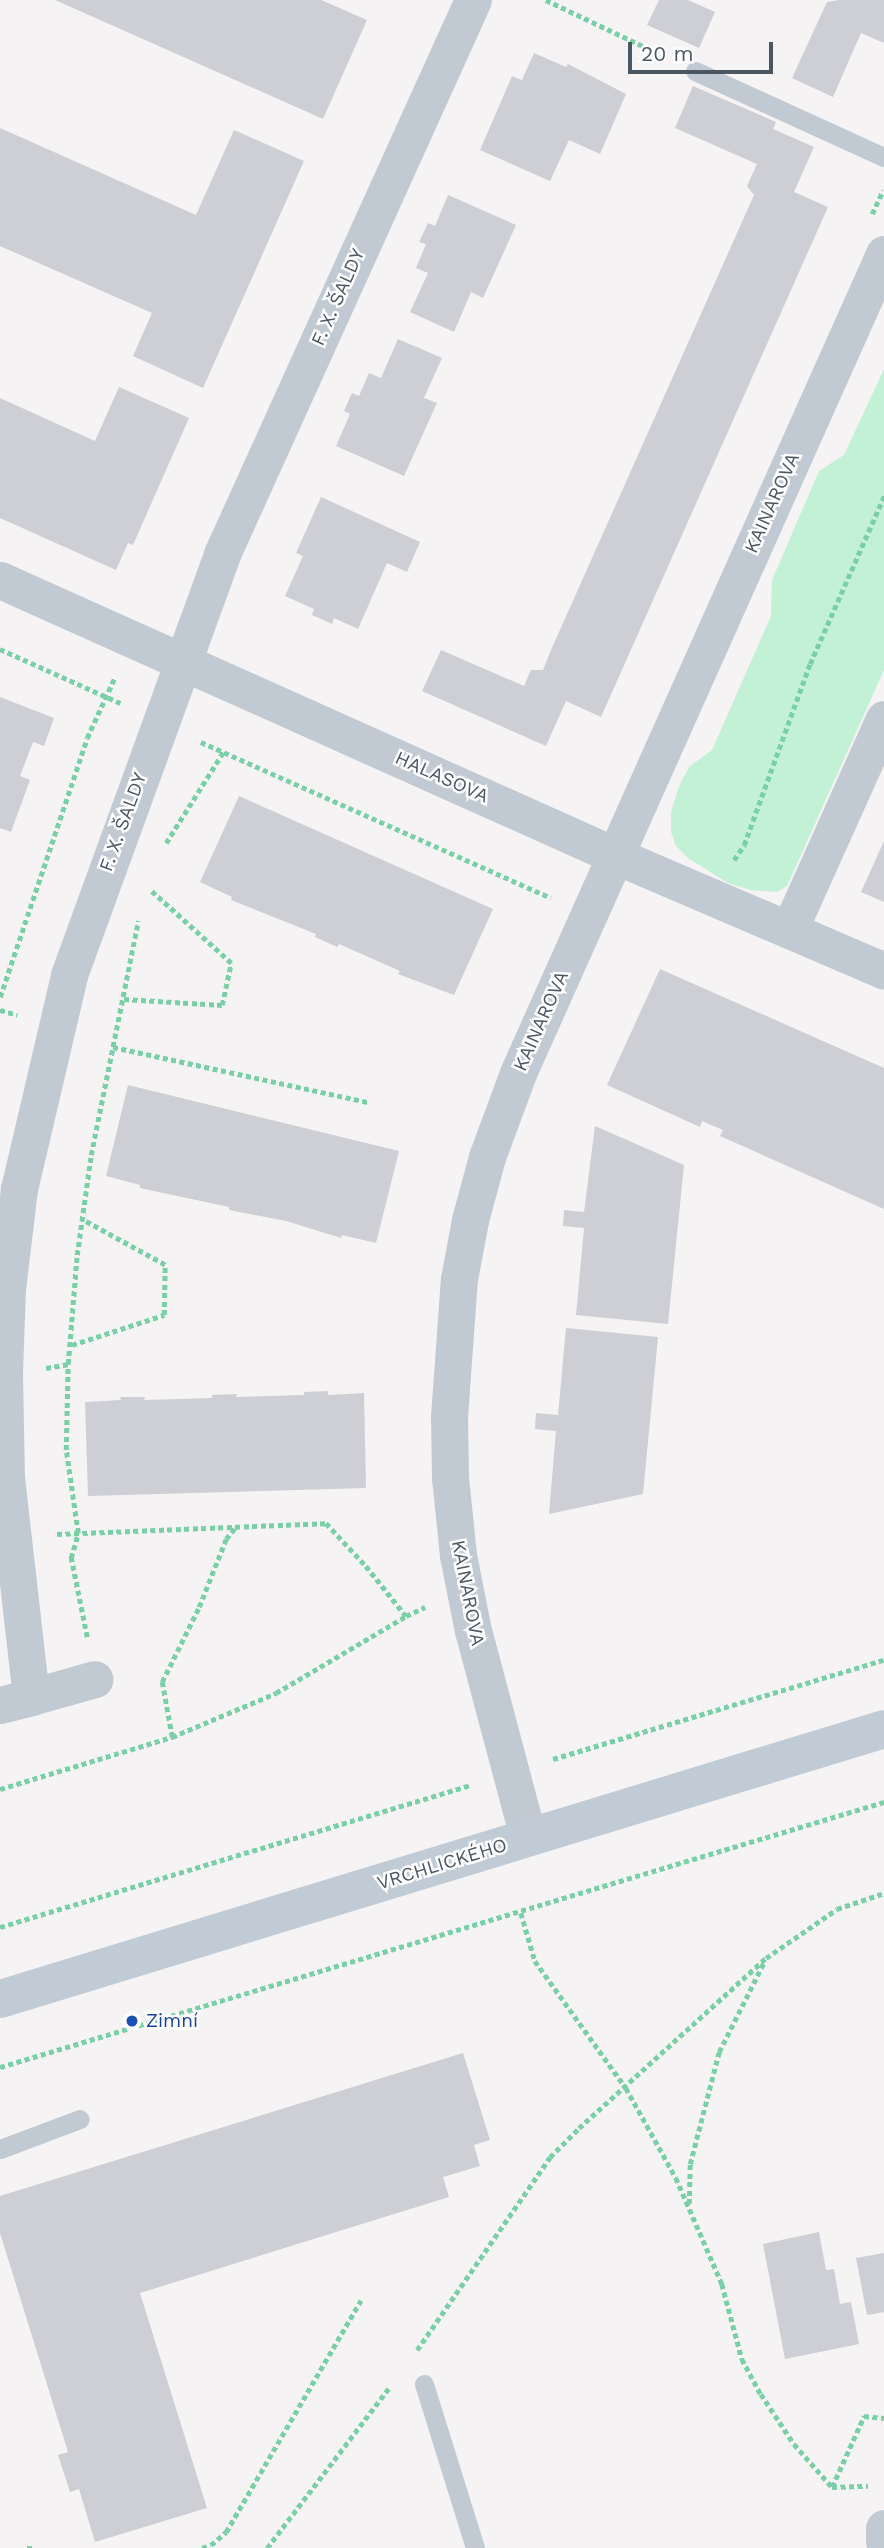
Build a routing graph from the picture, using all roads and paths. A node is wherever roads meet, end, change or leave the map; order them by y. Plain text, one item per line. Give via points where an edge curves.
1 (473, 0) edge
2 (547, 0) edge
3 (695, 71) joint
4 (884, 157) edge
5 (884, 254) edge
6 (884, 496) edge
7 (0, 580) edge
8 (132, 637) junction
9 (0, 649) edge
10 (182, 659) junction
11 (106, 695) junction
12 (884, 719) edge
13 (159, 724) junction
14 (224, 751) junction
15 (614, 855) junction
16 (162, 856) dead end
17 (153, 878) dead end
18 (149, 889) junction
19 (710, 895) junction
20 (144, 901) dead end
21 (139, 914) dead end
22 (587, 915) junction
23 (790, 928) junction
24 (884, 971) edge
25 (0, 997) edge
26 (124, 999) junction
27 (113, 1047) junction
28 (368, 1102) dead end
29 (83, 1220) junction
30 (72, 1345) junction
31 (235, 1528) junction
32 (78, 1533) junction
33 (10, 1537) junction
34 (465, 1591) junction
35 (406, 1616) junction
36 (884, 1660) edge
37 (95, 1679) joint
38 (15, 1701) edge
39 (884, 1730) edge
40 (172, 1737) junction
41 (511, 1771) junction
42 (0, 1789) edge
43 (884, 1801) edge
44 (528, 1837) junction
45 (884, 1893) edge
46 (521, 1913) junction
47 (0, 1927) edge
48 (766, 1958) junction
49 (0, 1999) edge
50 (0, 2067) edge
51 (625, 2088) junction
52 (80, 2119) dead end
53 (0, 2149) edge
54 (689, 2205) junction
55 (361, 2300) dead end
56 (412, 2357) dead end
57 (396, 2378) dead end
58 (424, 2384) dead end
59 (884, 2418) edge
60 (871, 2486) dead end
61 (832, 2487) junction
62 (884, 2528) edge
63 (884, 2541) edge
64 (27, 2548) edge
65 (34, 2548) edge
66 (202, 2548) edge
67 (267, 2548) edge
68 (475, 2548) edge

1 - 10 street, F. X. ŠALDY via 222,554
2 - 3 path
3 - 4 lane
5 - 15 street, KAINAROVA
6 - 19 path via 810,664 744,845
7 - 8 street, HALASOVA
8 - 10 street, HALASOVA
8 - 11 path
9 - 11 path
10 - 13 street, F. X. ŠALDY
10 - 15 street, HALASOVA
11 - 13 path
11 - 25 path via 82,750
12 - 23 street
13 - 14 path
13 - 33 street, F. X. ŠALDY via 69,975 19,1189 4,1335
14 - 16 path
14 - 22 path
15 - 19 street, HALASOVA
15 - 22 street, KAINAROVA
17 - 18 path
18 - 20 path
18 - 26 path via 231,963 222,1006
19 - 23 street, HALASOVA
21 - 26 path
22 - 34 street, KAINAROVA via 486,1157 461,1267 449,1417 450,1478
23 - 24 street, HALASOVA
26 - 27 path
27 - 28 path
27 - 29 path via 90,1154
29 - 30 path
29 - 30 path via 165,1265 164,1315
30 - 32 path via 66,1450
31 - 32 path
31 - 35 path via 326,1523
31 - 40 path via 162,1682
32 - 33 path
32 - 37 path via 71,1558
33 - 38 street, F. X. ŠALDY
34 - 35 path
34 - 41 street, KAINAROVA
35 - 40 path via 276,1693
36 - 41 path
37 - 38 street, F. X. ŠALDY
39 - 44 street, VRCHLICKÉHO
40 - 42 path
41 - 44 street, KAINAROVA
41 - 47 path
43 - 46 path
44 - 49 street, VRCHLICKÉHO
45 - 48 path via 837,1909
46 - 50 path
46 - 51 path via 535,1961
48 - 51 path
48 - 54 path via 719,2052 692,2152
51 - 54 path
51 - 56 path via 550,2157
52 - 53 lane
54 - 61 path via 722,2284 742,2359 794,2444
55 - 66 path via 226,2532
57 - 67 path
58 - 68 lane
59 - 61 path via 864,2416
60 - 61 path
62 - 63 street
64 - 65 path

